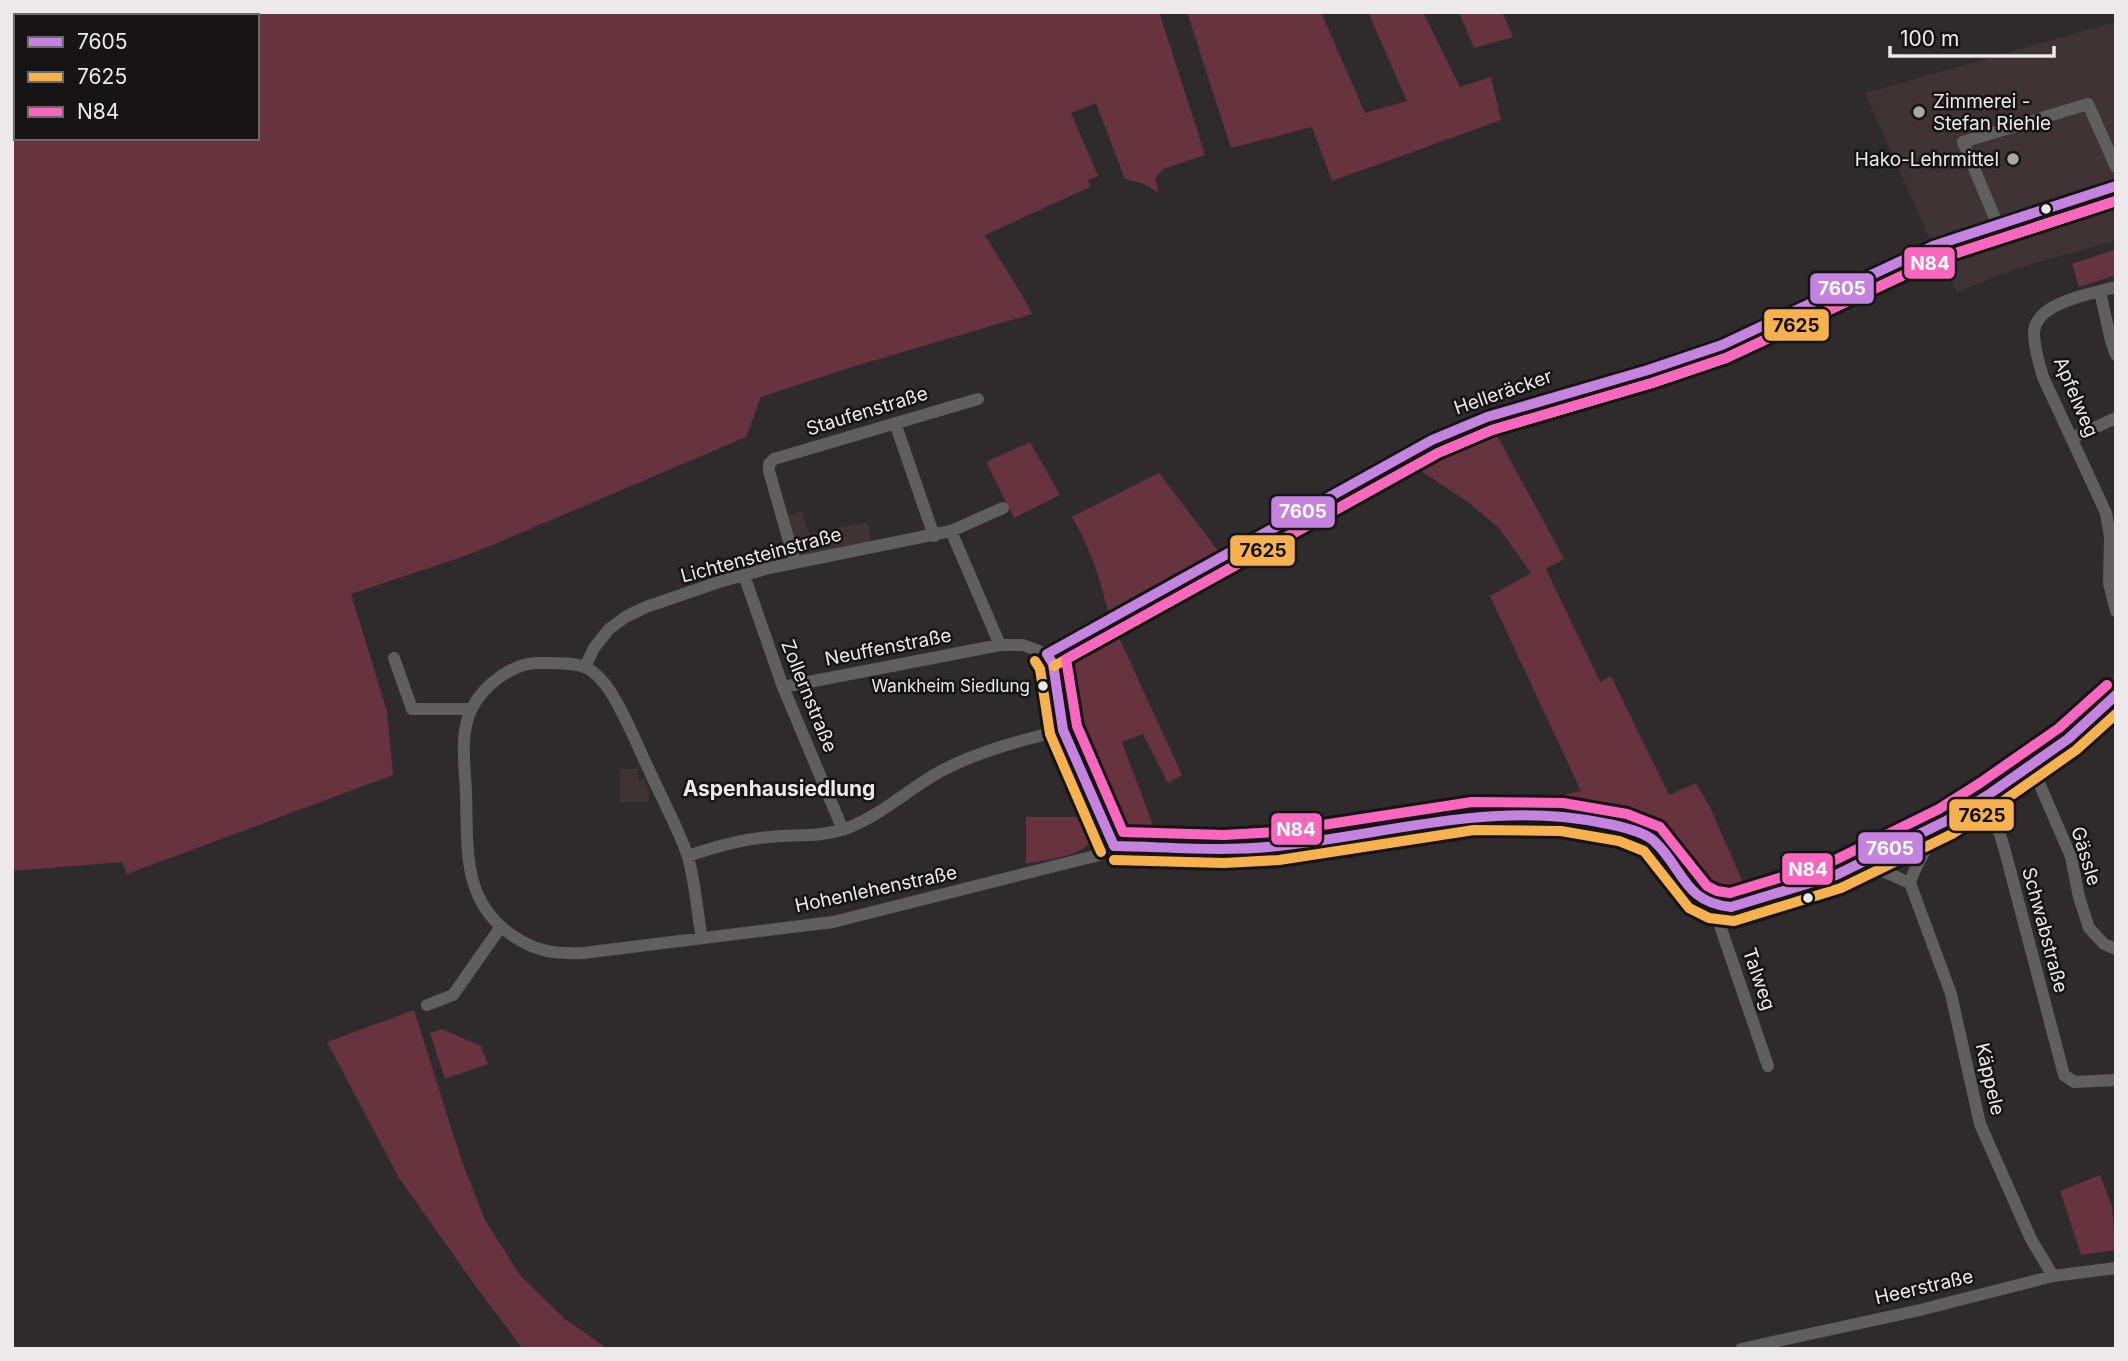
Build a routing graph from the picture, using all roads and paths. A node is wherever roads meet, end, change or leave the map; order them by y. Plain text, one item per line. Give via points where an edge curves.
1 (2116, 167) edge
2 (2116, 186) edge
3 (1997, 223) junction
4 (2116, 287) edge
5 (2100, 292) junction
6 (2116, 355) edge
7 (978, 399) dead end
8 (2116, 418) edge
9 (895, 423) junction
10 (2072, 438) junction
11 (1003, 508) dead end
12 (2111, 512) edge
13 (951, 531) junction
14 (934, 536) junction
15 (795, 562) junction
16 (744, 575) junction
17 (2116, 611) edge
18 (1000, 645) junction
19 (1047, 654) junction
20 (394, 658) dead end
21 (585, 667) junction
22 (783, 687) junction
23 (2116, 695) edge
24 (472, 709) junction
25 (1063, 730) junction
26 (2031, 764) junction
27 (1988, 795) junction
28 (1934, 828) junction
29 (843, 830) junction
30 (1114, 846) junction
31 (688, 856) junction
32 (1864, 863) junction
33 (1910, 883) junction
34 (1713, 905) junction
35 (500, 928) junction
36 (702, 938) junction
37 (2116, 949) edge
38 (427, 1005) dead end
39 (1768, 1066) dead end
40 (2116, 1080) edge
41 (2116, 1268) edge
42 (2053, 1276) junction
43 (1741, 1349) edge

1 - 3 street via 2088,104 1962,142
2 - 3 street, Helleräcker
3 - 19 street, Helleräcker via 1933,246 1722,345 1487,417 1432,440
4 - 5 street, Apfelweg
5 - 6 street
5 - 10 street, Apfelweg via 2051,307 2040,315 2034,330 2043,377
7 - 9 street, Staufenstraße
8 - 10 street
9 - 14 street
9 - 15 street, Staufenstraße via 769,464
10 - 12 street, Apfelweg
11 - 13 street, Lichtensteinstraße
12 - 17 street, Apfelweg via 2109,583
13 - 14 street, Lichtensteinstraße
13 - 18 street
14 - 15 street, Lichtensteinstraße
15 - 16 street, Lichtensteinstraße
16 - 21 street, Lichtensteinstraße via 627,616 601,638
16 - 22 street, Zollernstraße
18 - 19 street, Neuffenstraße via 1023,645
18 - 22 street, Neuffenstraße
19 - 25 street via 1053,664
20 - 24 street via 412,709
21 - 24 street via 559,663 520,666 502,675
21 - 31 street via 608,689 624,717
22 - 29 street, Zollernstraße
23 - 26 street via 2068,739
24 - 35 street via 464,735 470,867 478,900
25 - 29 street via 954,765 871,818
25 - 30 street
26 - 27 street
26 - 37 street, Gässle via 2071,857 2089,928
27 - 28 street
27 - 40 street, Schwabstraße via 2064,1075 2074,1082
28 - 32 street
28 - 33 street
29 - 31 street via 731,841
30 - 34 street via 1278,846 1473,816 1562,817 1623,827 1653,839 1698,897
30 - 36 street, Hohenlehenstraße via 1099,855 833,922
31 - 36 street
32 - 33 street
32 - 34 street via 1731,907
33 - 42 street, Käppele via 1951,994 1980,1124 2031,1239
34 - 39 street, Talweg
35 - 36 street, Hohenlehenstraße via 522,943 557,954
35 - 38 street via 453,995
41 - 42 street, Heerstraße
42 - 43 street, Heerstraße

